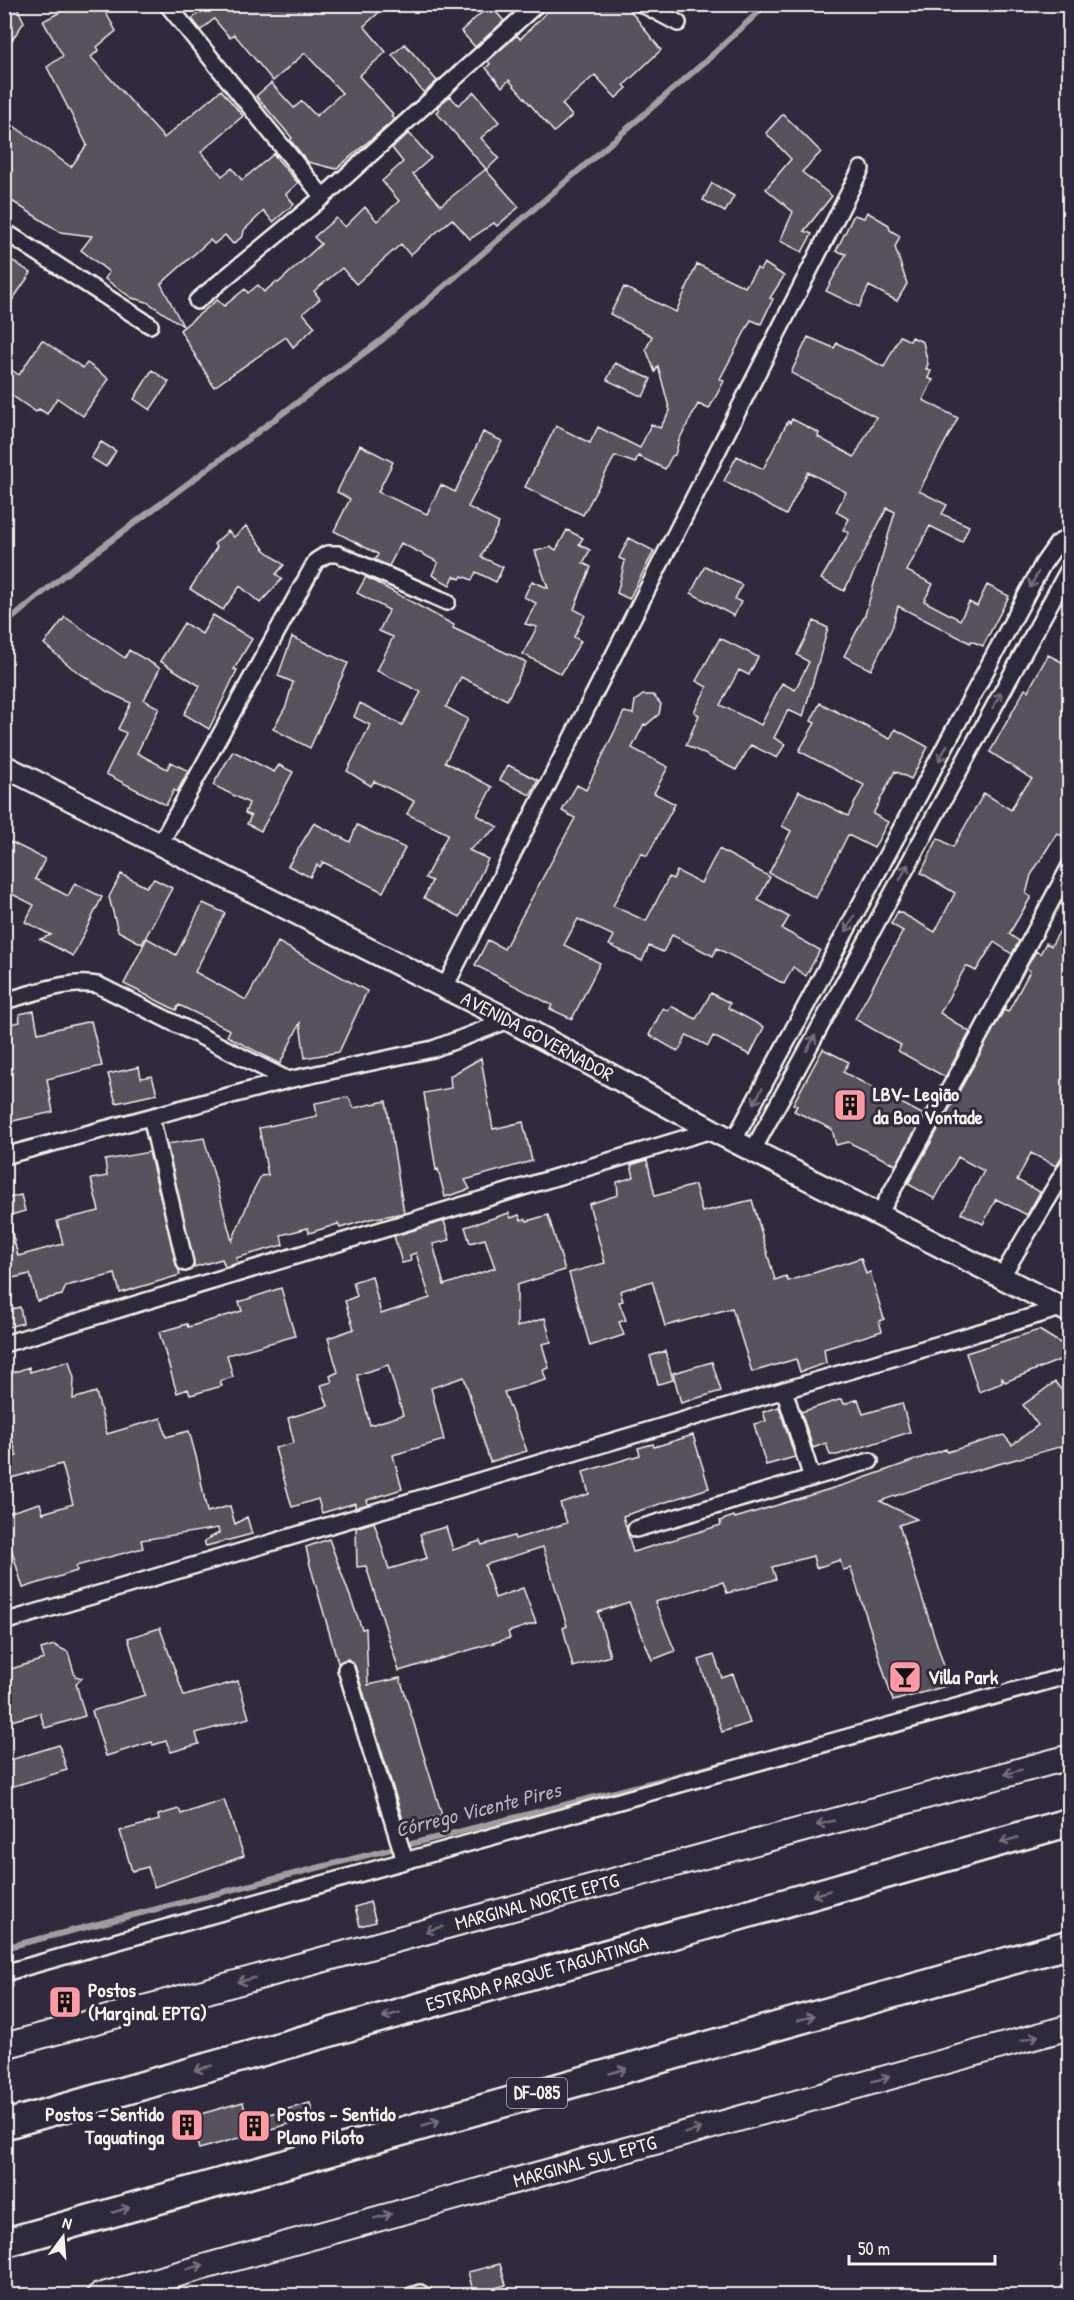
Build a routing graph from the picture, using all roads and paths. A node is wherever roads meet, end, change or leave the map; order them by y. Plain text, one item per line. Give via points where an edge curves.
1 (167, 4) edge
2 (537, 4) edge
3 (642, 4) edge
4 (678, 24) dead end
5 (861, 170) dead end
6 (323, 197) junction
7 (4, 231) edge
8 (197, 301) dead end
9 (150, 325) dead end
10 (1070, 535) edge
11 (1070, 567) edge
12 (447, 602) dead end
13 (4, 766) edge
14 (159, 846) junction
15 (1070, 866) edge
16 (445, 987) junction
17 (4, 1001) edge
18 (509, 1020) junction
19 (288, 1080) junction
20 (151, 1117) junction
21 (712, 1130) junction
22 (734, 1140) junction
23 (753, 1150) junction
24 (4, 1156) edge
25 (1070, 1162) edge
26 (879, 1214) junction
27 (185, 1263) dead end
28 (1002, 1276) junction
29 (1065, 1310) edge
30 (4, 1344) edge
31 (784, 1390) junction
32 (870, 1461) dead end
33 (812, 1478) junction
34 (636, 1529) dead end
35 (4, 1622) edge
36 (346, 1669) dead end
37 (1070, 1675) edge
38 (1070, 1757) edge
39 (1068, 1822) edge
40 (405, 1861) junction
41 (1070, 1944) edge
42 (4, 1973) edge
43 (1070, 2027) edge
44 (4, 2046) edge
45 (4, 2125) edge
46 (4, 2243) edge
47 (162, 2286) edge
48 (99, 2295) edge
49 (411, 2295) edge
50 (425, 2295) edge

1 - 6 street
2 - 6 street
3 - 4 street
5 - 16 street
6 - 8 street
7 - 9 street
10 -> 22 street via 1057,544 1043,564
23 -> 11 street
12 - 14 street via 338,554 327,554 316,561
13 - 14 street, AVENIDA GOVERNADOR
14 - 16 street, AVENIDA GOVERNADOR
15 - 26 street
16 - 18 street, AVENIDA GOVERNADOR
17 - 19 street via 86,982 98,985
18 - 19 street via 433,1049
18 - 21 street, AVENIDA GOVERNADOR
19 - 20 street
20 - 24 street
20 - 27 street
21 - 22 street, AVENIDA GOVERNADOR
21 - 30 street
22 - 23 street, AVENIDA GOVERNADOR
23 - 26 street, AVENIDA GOVERNADOR
25 - 28 street
26 - 28 street, AVENIDA GOVERNADOR
28 - 29 street, AVENIDA GOVERNADOR
29 - 31 street
31 - 33 street
31 - 35 street
32 - 33 street
33 - 34 street
36 - 40 street
37 - 40 street
38 -> 44 main road, MARGINAL NORTE EPTG
39 -> 45 highway, ESTRADA PARQUE TAGUATINGA
40 - 42 street
46 -> 41 highway, DF-085
47 -> 43 main road, MARGINAL SUL EPTG
47 - 48 main road, MARGINAL SUL EPTG
49 - 50 street

